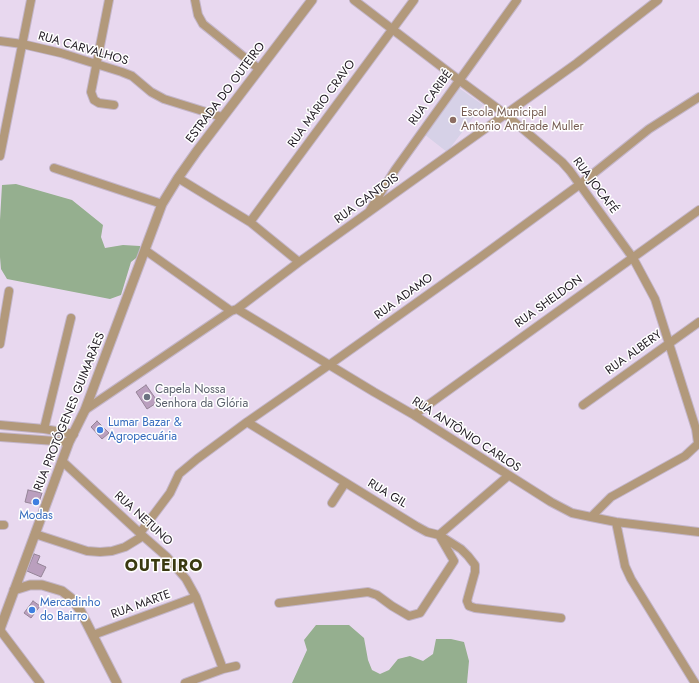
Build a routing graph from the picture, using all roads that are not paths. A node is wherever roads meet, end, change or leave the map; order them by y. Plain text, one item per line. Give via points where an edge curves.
1 (31, 0) edge
2 (109, 0) edge
3 (195, 0) edge
4 (312, 0) edge
5 (354, 0) edge
6 (414, 0) edge
7 (517, 0) edge
8 (658, 0) edge
9 (393, 28) junction
10 (0, 41) edge
11 (22, 44) junction
12 (96, 63) junction
13 (259, 69) junction
14 (459, 80) junction
15 (699, 97) edge
16 (114, 105) dead end
17 (505, 114) junction
18 (222, 117) junction
19 (0, 156) edge
20 (54, 168) dead end
21 (178, 178) junction
22 (579, 185) junction
23 (162, 204) junction
24 (699, 210) edge
25 (369, 212) junction
26 (250, 222) junction
27 (145, 250) junction
28 (633, 258) junction
29 (299, 262) junction
30 (9, 291) dead end
31 (234, 310) junction
32 (71, 318) dead end
33 (699, 322) edge
34 (669, 343) junction
35 (0, 344) edge
36 (329, 365) junction
37 (583, 405) dead end
38 (85, 410) junction
39 (414, 415) junction
40 (247, 422) junction
41 (0, 425) edge
42 (44, 429) junction
43 (74, 434) junction
44 (0, 437) edge
45 (69, 442) junction
46 (699, 443) edge
47 (62, 461) junction
48 (508, 476) junction
49 (345, 483) junction
50 (332, 503) dead end
51 (591, 517) junction
52 (616, 522) junction
53 (699, 532) edge
54 (35, 534) junction
55 (142, 535) junction
56 (439, 535) junction
57 (14, 590) junction
58 (196, 598) junction
59 (279, 603) dead end
60 (561, 618) dead end
61 (0, 629) edge
62 (93, 635) junction
63 (236, 666) dead end
64 (223, 669) junction
65 (40, 683) edge
66 (117, 683) edge
67 (186, 683) edge
68 (695, 683) edge

1 - 11 street
2 - 12 street
3 - 13 street via 202,24
4 - 13 street, ESTRADA DO OUTEIRO
5 - 9 street, RUA JOCAFÉ
6 - 9 street, RUA MÁRIO CRAVO
7 - 14 street, RUA CARIBÉ
8 - 17 street, RUA GANTOIS via 601,45
9 - 14 street, RUA JOCAFÉ
9 - 26 street, RUA MÁRIO CRAVO
10 - 11 street, RUA CARVALHOS
11 - 12 street, RUA CARVALHOS
11 - 19 street
12 - 16 street via 91,96 99,103
12 - 18 street, RUA CARVALHOS via 132,76 164,99
13 - 18 street, ESTRADA DO OUTEIRO
14 - 17 street, RUA JOCAFÉ
14 - 25 street, RUA CARIBÉ via 395,170
15 - 22 street, RUA ADAMO via 649,129
17 - 22 street, RUA JOCAFÉ via 562,162
17 - 25 street, RUA GANTOIS
18 - 21 street, ESTRADA DO OUTEIRO
20 - 23 street
21 - 23 street, ESTRADA DO OUTEIRO
21 - 26 street
22 - 28 street, RUA JOCAFÉ
22 - 36 street, RUA ADAMO
23 - 27 street, RUA PROTÓGENES GUIMARÃES
24 - 28 street, RUA SHELDON
25 - 29 street, RUA GANTOIS
26 - 29 street
27 - 31 street, RUA ANTÔNIO CARLOS
27 - 38 street, RUA PROTÓGENES GUIMARÃES
28 - 34 street, RUA JOCAFÉ via 655,299
28 - 39 street, RUA SHELDON
29 - 31 street, RUA GANTOIS
30 - 35 street
31 - 36 street, RUA ANTÔNIO CARLOS
31 - 38 street, RUA GANTOIS
32 - 42 street
33 - 34 street, RUA ALBERY
34 - 37 street, RUA ALBERY
34 - 46 street, RUA JOCAFÉ
36 - 39 street, RUA ANTÔNIO CARLOS
36 - 40 street, RUA ADAMO
38 - 43 street, RUA PROTÓGENES GUIMARÃES
39 - 48 street, RUA ANTÔNIO CARLOS
40 - 49 street, RUA GIL
40 - 55 street, RUA ADAMO via 179,474 170,493
41 - 42 street
42 - 43 street
43 - 45 street, RUA PROTÓGENES GUIMARÃES
44 - 45 street
45 - 47 street, RUA PROTÓGENES GUIMARÃES
46 - 51 street via 685,456 611,497
47 - 54 street, RUA PROTÓGENES GUIMARÃES
47 - 55 street, RUA NETUNO
48 - 51 street, RUA ANTÔNIO CARLOS via 572,513
48 - 56 street
49 - 50 street
49 - 56 street, RUA GIL via 422,529
51 - 52 street, RUA ANTÔNIO CARLOS
52 - 53 street, RUA ANTÔNIO CARLOS
52 - 68 street via 624,566
54 - 55 street via 87,551 100,552 125,546
54 - 57 street, RUA PROTÓGENES GUIMARÃES
55 - 58 street, RUA NETUNO via 178,568
56 - 59 street via 454,561 420,613 409,616 368,592
56 - 60 street, RUA GIL via 461,549 475,565 467,601 469,606
57 - 61 street, RUA PROTÓGENES GUIMARÃES
57 - 62 street via 30,585 42,585 62,591 80,610
58 - 62 street, RUA MARTE
58 - 64 street, RUA NETUNO
61 - 65 street
62 - 66 street
63 - 64 street
64 - 67 street

